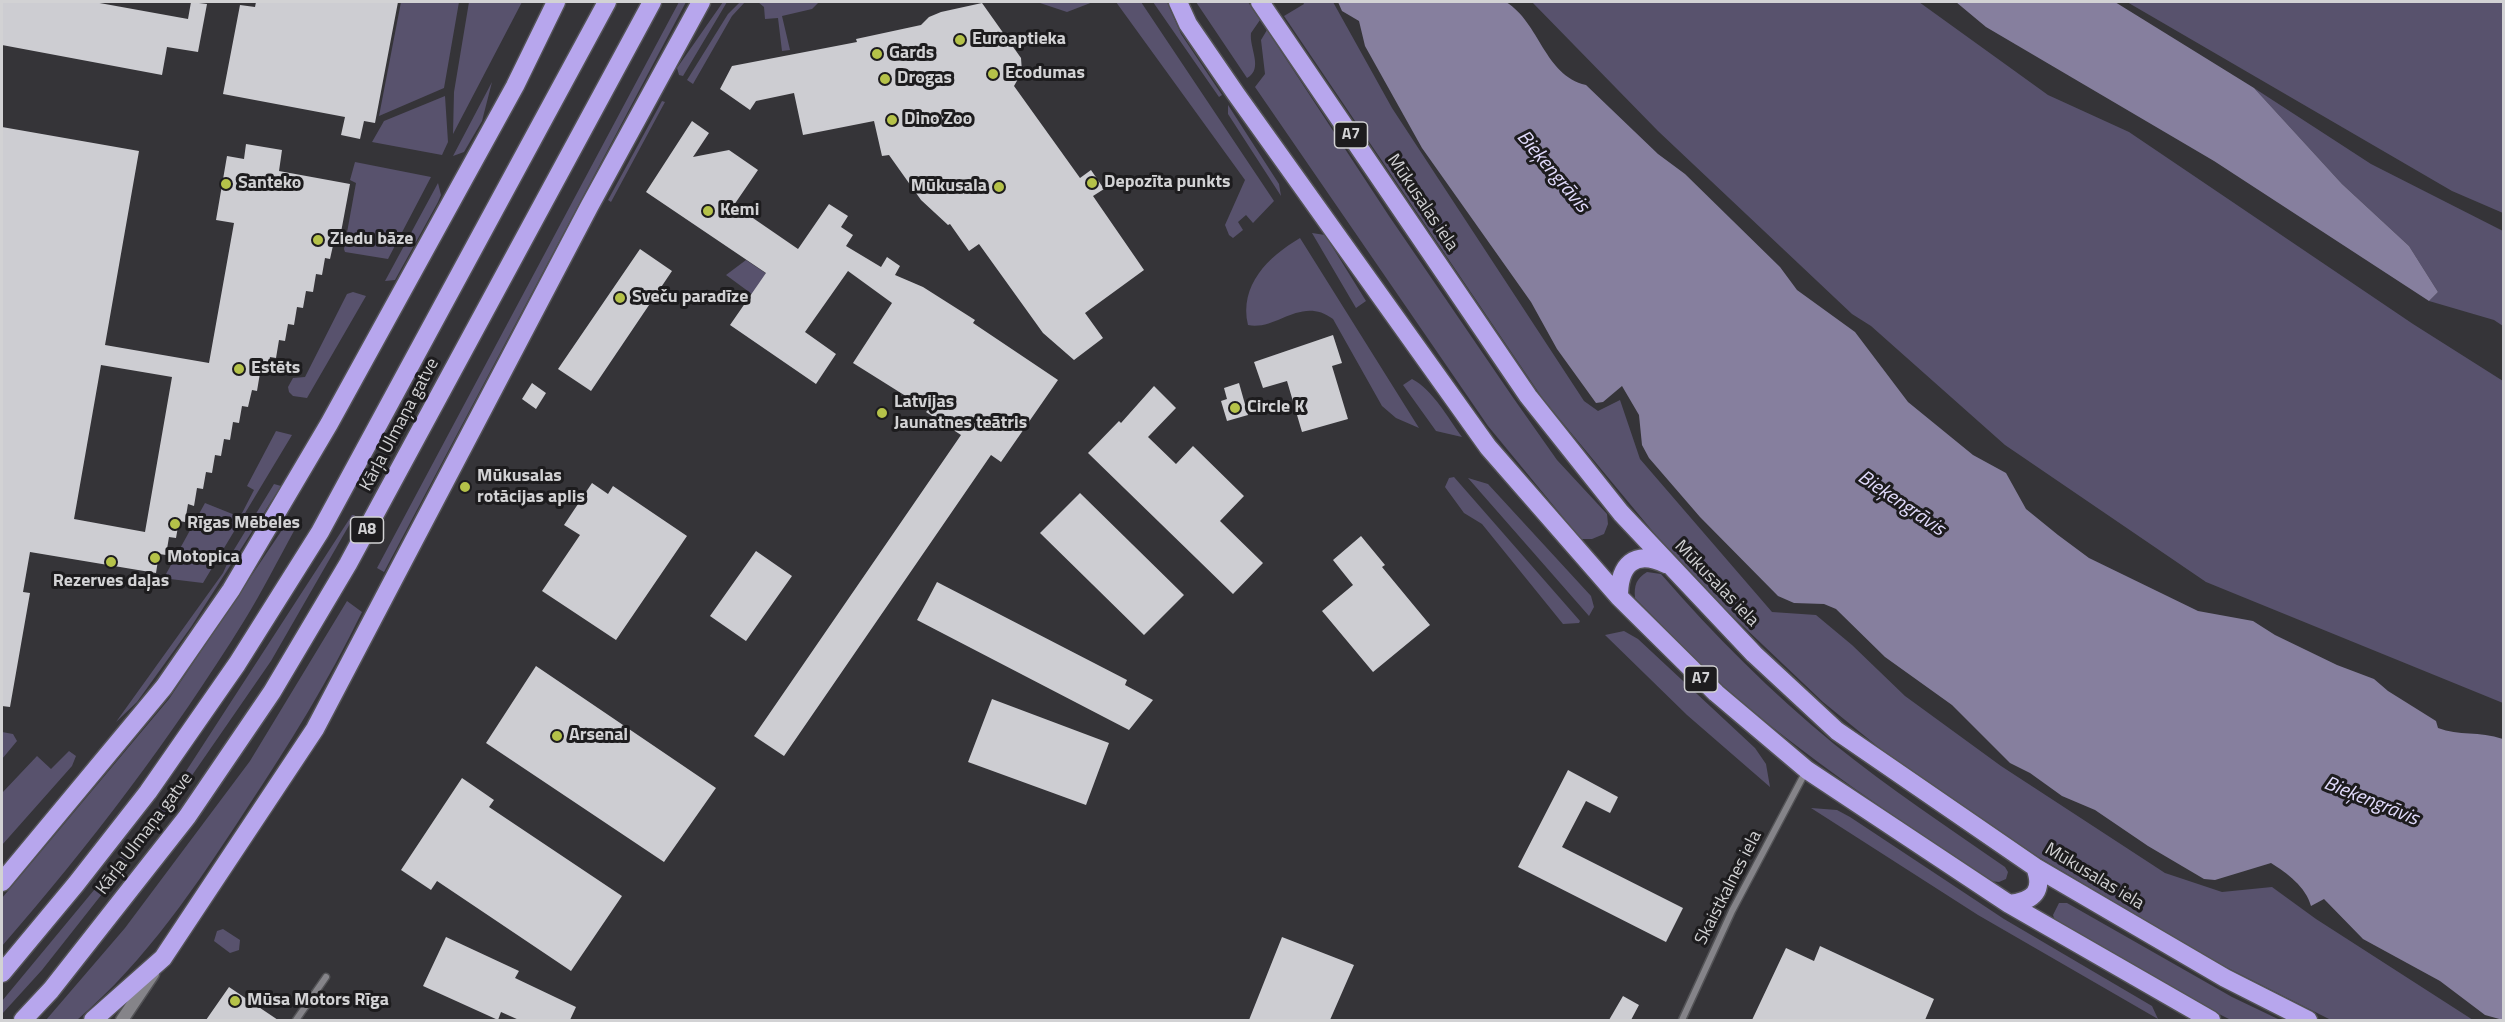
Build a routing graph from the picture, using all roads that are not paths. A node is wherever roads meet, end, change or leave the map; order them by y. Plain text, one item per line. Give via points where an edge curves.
1 (556, 2) edge
2 (607, 2) edge
3 (652, 2) edge
4 (701, 2) edge
5 (1178, 2) edge
6 (1260, 2) edge
7 (1666, 564) junction
8 (1619, 597) junction
9 (1807, 770) junction
10 (34, 844) junction
11 (2035, 867) junction
12 (2, 874) edge
13 (2, 882) edge
14 (2009, 904) junction
15 (163, 958) junction
16 (2, 973) edge
17 (326, 976) dead end
18 (22, 1020) edge
19 (93, 1020) edge
20 (122, 1020) edge
21 (296, 1020) edge
22 (1682, 1020) edge
23 (2211, 1020) edge
24 (2308, 1020) edge

1 - 10 highway via 515,86 329,424 231,590 164,687
2 - 16 highway, Kārļa Ulmaņa gatve / A8 via 373,439 314,541 237,664 148,792
3 - 18 highway, Kārļa Ulmaņa gatve / A8 via 348,564 272,692 187,817 51,990
4 - 15 highway via 315,729
5 - 8 highway, A7 via 1188,24 1242,104 1488,447
6 - 7 highway, Mūkusalas iela / A7 via 1528,396
7 - 8 highway via 1649,557 1632,561 1620,574
7 - 11 highway, Mūkusalas iela / A7 via 1754,654 1838,731
8 - 9 highway, A7 via 1716,693
9 - 14 highway, A7
9 - 22 street, Skaistkalnes iela via 1732,911
10 - 12 street
10 - 13 highway
11 - 14 highway via 2039,885 2035,896
11 - 24 highway, Mūkusalas iela / A7 via 2225,978
14 - 23 highway, A7
15 - 19 highway
15 - 20 street
17 - 21 street

